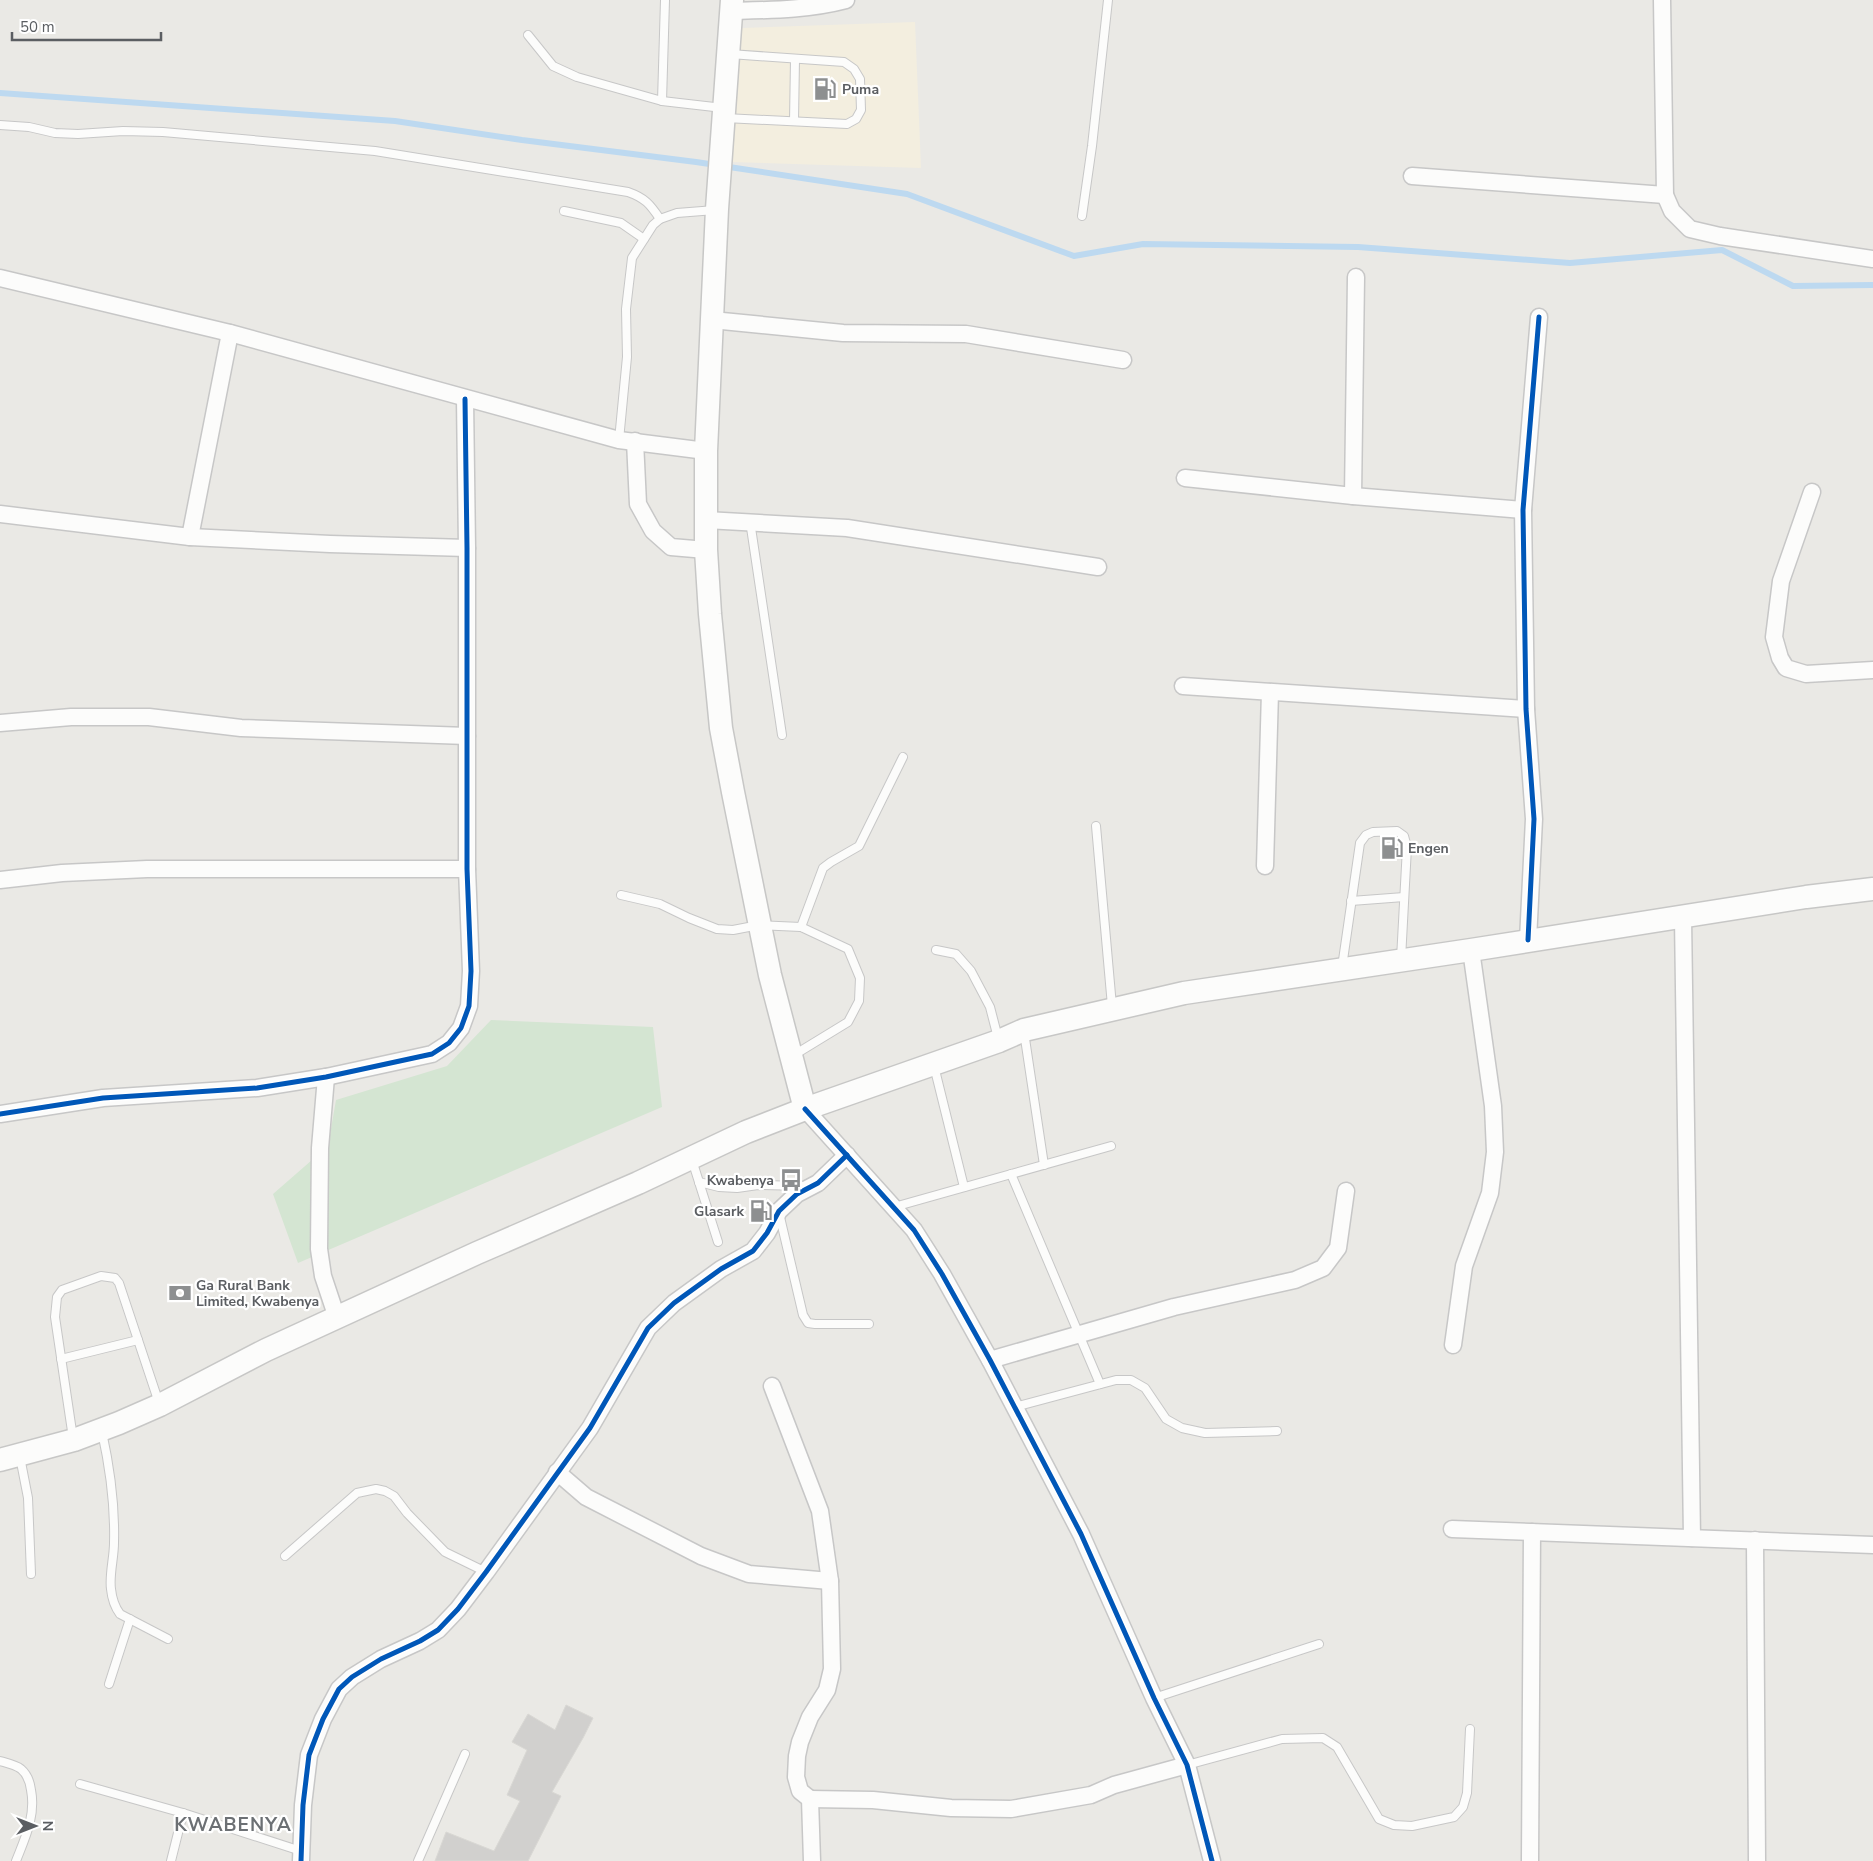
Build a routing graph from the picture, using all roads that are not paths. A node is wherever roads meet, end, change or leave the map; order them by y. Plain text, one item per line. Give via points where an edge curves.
1 (665, 0) edge
2 (846, 0) edge
3 (1108, 0) edge
4 (1662, 0) edge
5 (732, 6) edge
6 (528, 34) dead end
7 (728, 54) junction
8 (795, 59) junction
9 (662, 101) junction
10 (724, 113) junction
11 (794, 121) junction
12 (0, 125) edge
13 (1412, 176) dead end
14 (1665, 195) junction
15 (718, 201) junction
16 (564, 211) dead end
17 (1082, 216) dead end
18 (660, 219) junction
19 (644, 239) junction
20 (1873, 259) edge
21 (1356, 277) dead end
22 (0, 278) edge
23 (1538, 317) dead end
24 (712, 320) junction
25 (230, 333) junction
26 (1123, 360) dead end
27 (465, 398) junction
28 (627, 441) junction
29 (706, 451) junction
30 (1185, 478) dead end
31 (1812, 492) dead end
32 (1353, 496) junction
33 (1523, 510) junction
34 (0, 514) edge
35 (706, 520) junction
36 (750, 521) junction
37 (190, 537) junction
38 (467, 548) junction
39 (706, 550) junction
40 (1098, 568) dead end
41 (1873, 670) edge
42 (1183, 686) dead end
43 (1270, 692) junction
44 (1526, 709) junction
45 (0, 723) edge
46 (782, 735) dead end
47 (467, 736) junction
48 (903, 757) dead end
49 (1096, 826) dead end
50 (1265, 866) dead end
51 (467, 869) junction
52 (0, 880) edge
53 (1873, 889) edge
54 (621, 895) dead end
55 (1404, 897) junction
56 (1351, 901) junction
57 (1683, 918) junction
58 (759, 924) junction
59 (801, 927) junction
60 (1528, 940) junction
61 (936, 950) dead end
62 (1471, 950) junction
63 (1401, 960) junction
64 (1341, 969) junction
65 (1112, 1008) junction
66 (1024, 1030) junction
67 (999, 1041) junction
68 (793, 1056) junction
69 (933, 1064) junction
70 (326, 1077) junction
71 (805, 1109) junction
72 (0, 1114) edge
73 (1111, 1146) dead end
74 (847, 1155) junction
75 (691, 1158) junction
76 (1044, 1165) junction
77 (1012, 1174) junction
78 (699, 1182) junction
79 (811, 1186) junction
80 (964, 1187) junction
81 (1346, 1191) dead end
82 (894, 1207) junction
83 (779, 1211) junction
84 (718, 1242) dead end
85 (337, 1318) junction
86 (870, 1324) dead end
87 (1081, 1334) junction
88 (138, 1340) junction
89 (1453, 1345) dead end
90 (61, 1360) junction
91 (990, 1360) junction
92 (1100, 1384) junction
93 (772, 1386) dead end
94 (160, 1405) junction
95 (1015, 1407) junction
96 (102, 1430) junction
97 (1277, 1431) dead end
98 (74, 1440) junction
99 (10, 1457) edge
100 (557, 1472) junction
101 (1452, 1529) dead end
102 (1532, 1532) junction
103 (1692, 1538) junction
104 (1755, 1540) junction
105 (1873, 1545) edge
106 (285, 1556) dead end
107 (486, 1572) junction
108 (31, 1574) dead end
109 (830, 1581) junction
110 (130, 1619) junction
111 (168, 1639) dead end
112 (1319, 1644) dead end
113 (109, 1684) dead end
114 (1154, 1698) junction
115 (1470, 1729) dead end
116 (465, 1754) dead end
117 (0, 1760) edge
118 (1187, 1765) junction
119 (80, 1784) dead end
120 (810, 1799) junction
121 (183, 1813) junction
122 (301, 1856) edge
123 (16, 1861) edge
124 (171, 1861) edge
125 (418, 1861) edge
126 (812, 1861) edge
127 (1212, 1861) edge
128 (1530, 1861) edge
129 (1757, 1861) edge

1 - 9 lane
2 - 5 street via 784,10
3 - 17 lane
4 - 14 street
5 - 7 main road
6 - 9 lane via 553,66 577,77
7 - 8 lane
7 - 10 main road
8 - 11 lane
8 - 11 lane via 844,62 854,69 860,79 861,110 856,119 847,124
9 - 10 lane
10 - 11 lane
10 - 15 main road
12 - 18 lane via 78,134 123,130 206,135 413,156 628,192 650,204
13 - 14 street
14 - 20 street via 1672,211 1690,229
15 - 18 lane
15 - 24 main road
16 - 19 lane via 621,223
18 - 19 lane
19 - 28 lane via 632,258 626,309
21 - 32 street
22 - 25 street
23 - 33 street
24 - 26 street via 843,333 966,334
24 - 29 main road
25 - 27 street
25 - 37 street
27 - 28 street
27 - 38 street
28 - 29 street
28 - 39 street via 638,504 653,531 671,547
29 - 35 main road
30 - 32 street
31 - 41 street via 1781,581 1774,637 1780,658 1786,668 1806,674
32 - 33 street
33 - 44 street
34 - 37 street
35 - 36 street
35 - 39 main road
36 - 40 street via 847,528
36 - 46 lane
37 - 38 street
38 - 47 street
39 - 58 main road via 721,728
42 - 43 street
43 - 44 street
43 - 50 street
44 - 60 street via 1534,819
45 - 47 street via 71,717 149,717 241,728
47 - 51 street
48 - 59 lane via 859,846 823,868
49 - 65 lane
51 - 52 street via 147,869
51 - 70 street via 471,971 469,1006 461,1028 449,1043 432,1054
53 - 57 main road
54 - 58 lane via 660,904 717,929 743,929
55 - 56 lane
55 - 56 lane via 1407,847 1404,836 1397,832 1374,832 1366,835 1360,843
55 - 63 lane
56 - 64 lane
57 - 60 main road
57 - 103 street
58 - 59 lane
58 - 68 main road
59 - 68 lane via 848,949 860,978 859,1001 848,1022
60 - 62 main road
61 - 67 lane via 956,954 971,971 990,1007
62 - 63 main road
62 - 89 street via 1493,1106 1495,1152 1490,1193 1464,1266
63 - 64 main road
64 - 65 main road via 1184,992
65 - 66 main road
66 - 67 main road
66 - 76 lane
67 - 69 main road
68 - 71 main road
69 - 71 main road
69 - 80 lane
70 - 72 street via 257,1088 103,1098
70 - 85 street via 320,1148 319,1249 323,1276
71 - 74 street
71 - 75 main road
73 - 76 lane
74 - 79 street
74 - 82 street
75 - 78 lane
75 - 85 main road
76 - 77 lane
77 - 80 lane
77 - 87 lane
78 - 79 lane via 737,1188
78 - 84 lane
79 - 83 street
80 - 82 lane
81 - 87 street via 1338,1248 1323,1268 1295,1280 1174,1307
82 - 91 street via 914,1230 942,1274
83 - 86 lane via 803,1315 808,1323
83 - 100 street via 752,1251 720,1269 674,1303 648,1328 590,1428
85 - 94 main road via 266,1350
87 - 91 street
87 - 92 lane
88 - 90 lane
88 - 90 lane via 119,1283 115,1278 101,1276 58,1293 55,1317
88 - 94 lane
90 - 98 lane
91 - 95 street
92 - 95 lane
92 - 97 lane via 1131,1380 1145,1388 1166,1418 1182,1428 1206,1433
93 - 109 street via 820,1511
94 - 96 main road
95 - 114 street via 1081,1534
96 - 98 main road
96 - 110 lane via 109,1463 112,1504 111,1594 114,1607
98 - 99 main road
99 - 108 lane via 28,1498
100 - 107 street
100 - 109 street via 586,1497 701,1556 748,1574
101 - 102 street
102 - 103 street
102 - 128 street
103 - 104 street
104 - 105 street
104 - 129 street
106 - 107 lane via 357,1494 376,1489 394,1496 445,1552
107 - 122 street via 438,1630 381,1659 352,1677 339,1690 323,1718 309,1755
109 - 120 street via 832,1669 827,1690 810,1716 797,1756 796,1777 800,1791
110 - 111 lane
110 - 113 lane
112 - 114 lane
114 - 118 street
115 - 118 lane via 1467,1793 1463,1807 1454,1817 1412,1826 1394,1825 1379,1819 1337,1747 1323,1738 1282,1739
116 - 125 lane
117 - 123 lane via 26,1774 33,1799 29,1829
118 - 120 street via 1114,1785 1091,1795 1011,1809
118 - 127 street
119 - 121 lane
120 - 126 street
121 - 122 lane
121 - 124 lane

